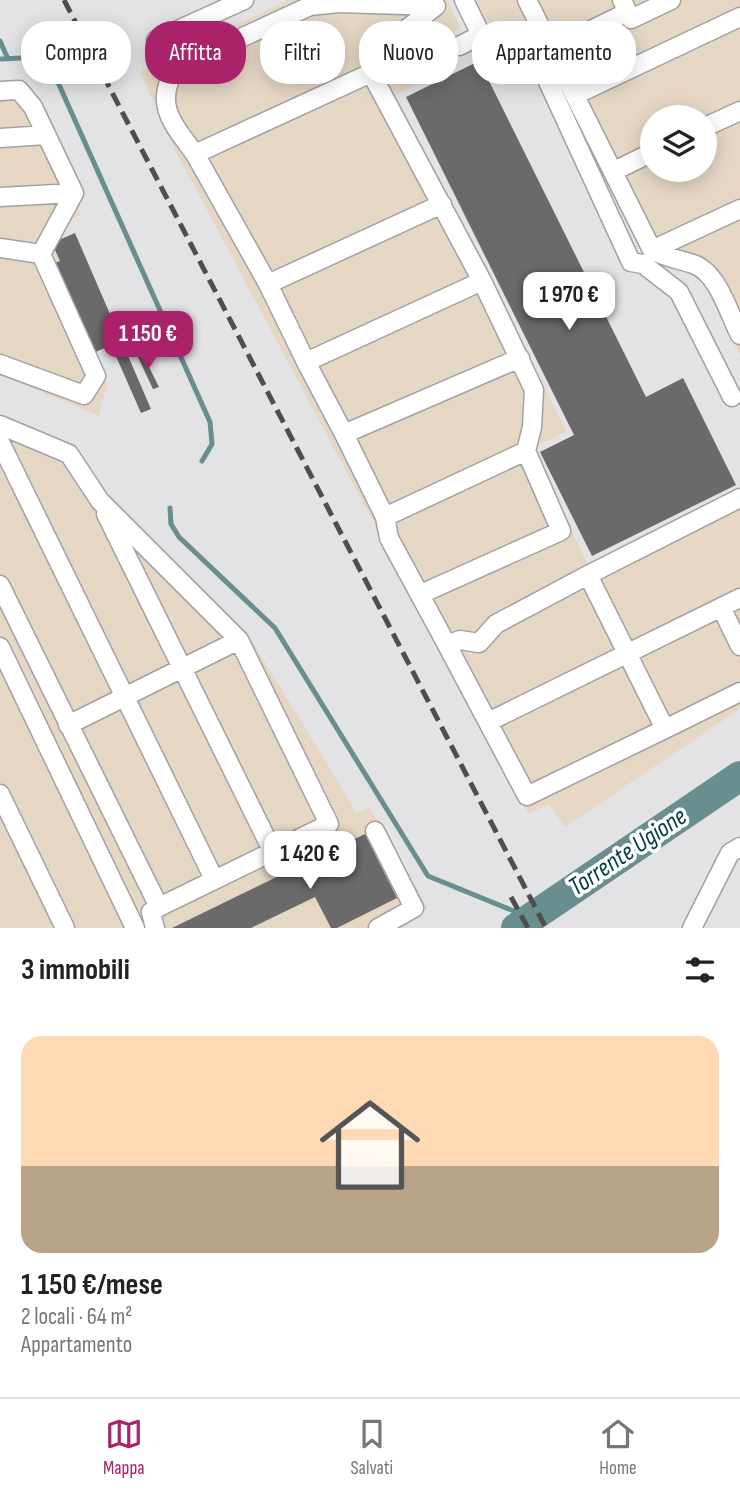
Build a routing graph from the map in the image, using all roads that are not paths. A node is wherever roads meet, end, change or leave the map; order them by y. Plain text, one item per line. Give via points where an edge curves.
1 (244, 0) edge
2 (464, 0) edge
3 (527, 0) edge
4 (671, 0) edge
5 (308, 3) edge
6 (442, 3) edge
7 (625, 6) edge
8 (740, 17) edge
9 (198, 21) edge
10 (418, 21) edge
11 (474, 21) edge
12 (538, 21) edge
13 (600, 21) edge
14 (472, 40) edge
15 (459, 46) dead end
16 (359, 78) edge
17 (377, 84) edge
18 (549, 84) edge
19 (570, 84) edge
20 (0, 91) edge
21 (575, 95) junction
22 (740, 111) edge
23 (717, 122) edge
24 (46, 135) junction
25 (0, 138) edge
26 (195, 153) junction
27 (640, 158) edge
28 (614, 171) junction
29 (74, 193) junction
30 (0, 197) edge
31 (442, 204) junction
32 (740, 209) edge
33 (0, 248) edge
34 (652, 250) junction
35 (41, 254) junction
36 (482, 281) junction
37 (268, 284) junction
38 (734, 308) edge
39 (740, 335) edge
40 (520, 358) junction
41 (306, 362) junction
42 (0, 364) edge
43 (732, 397) dead end
44 (0, 425) edge
45 (344, 435) junction
46 (0, 442) edge
47 (526, 451) junction
48 (740, 498) edge
49 (100, 501) junction
50 (385, 517) junction
51 (588, 575) junction
52 (0, 585) edge
53 (421, 594) junction
54 (740, 597) edge
55 (721, 607) junction
56 (239, 640) junction
57 (447, 645) junction
58 (740, 646) edge
59 (0, 647) edge
60 (628, 652) junction
61 (182, 667) junction
62 (740, 692) edge
63 (124, 697) junction
64 (490, 721) junction
65 (68, 725) junction
66 (665, 729) junction
67 (0, 794) edge
68 (375, 831) dead end
69 (740, 847) edge
70 (272, 850) junction
71 (214, 879) junction
72 (159, 907) junction
73 (65, 928) edge
74 (135, 928) edge
75 (155, 928) edge
76 (378, 928) edge
77 (692, 928) edge

1 - 9 street
2 - 11 street
3 - 12 street
4 - 7 street via 631,19
5 - 6 street
5 - 26 street via 176,68 164,94 171,121
6 - 10 street
7 - 13 street
8 - 21 street
14 - 15 street
16 - 26 street
17 - 31 street
18 - 43 street via 631,262 643,264 679,292
19 - 21 street
20 - 24 street via 19,90
21 - 28 street
22 - 23 street
24 - 25 street
24 - 29 street
26 - 37 street
27 - 28 street
28 - 34 street
29 - 30 street
29 - 35 street
31 - 36 street
31 - 37 street
32 - 34 street
33 - 35 street
34 - 38 street via 708,272
35 - 42 street via 96,376 84,395
36 - 40 street
36 - 41 street
37 - 41 street
38 - 39 street
40 - 45 street
40 - 47 street via 534,390
41 - 45 street
44 - 49 street via 69,454
45 - 50 street
46 - 63 street
47 - 50 street
47 - 53 street via 561,531
48 - 51 street
49 - 56 street
49 - 61 street
50 - 53 street via 389,538
51 - 57 street via 496,624 479,643 460,640
51 - 60 street
52 - 65 street
53 - 57 street
54 - 55 street
55 - 58 street
55 - 60 street
56 - 61 street
56 - 70 street via 329,824
57 - 64 street
59 - 74 street
60 - 64 street
60 - 66 street
61 - 63 street
61 - 70 street
62 - 66 street
63 - 65 street
63 - 71 street
64 - 66 street via 527,796
65 - 72 street
67 - 73 street
68 - 76 street via 414,908
69 - 77 street via 730,853
70 - 71 street
71 - 72 street
72 - 75 street via 151,912

